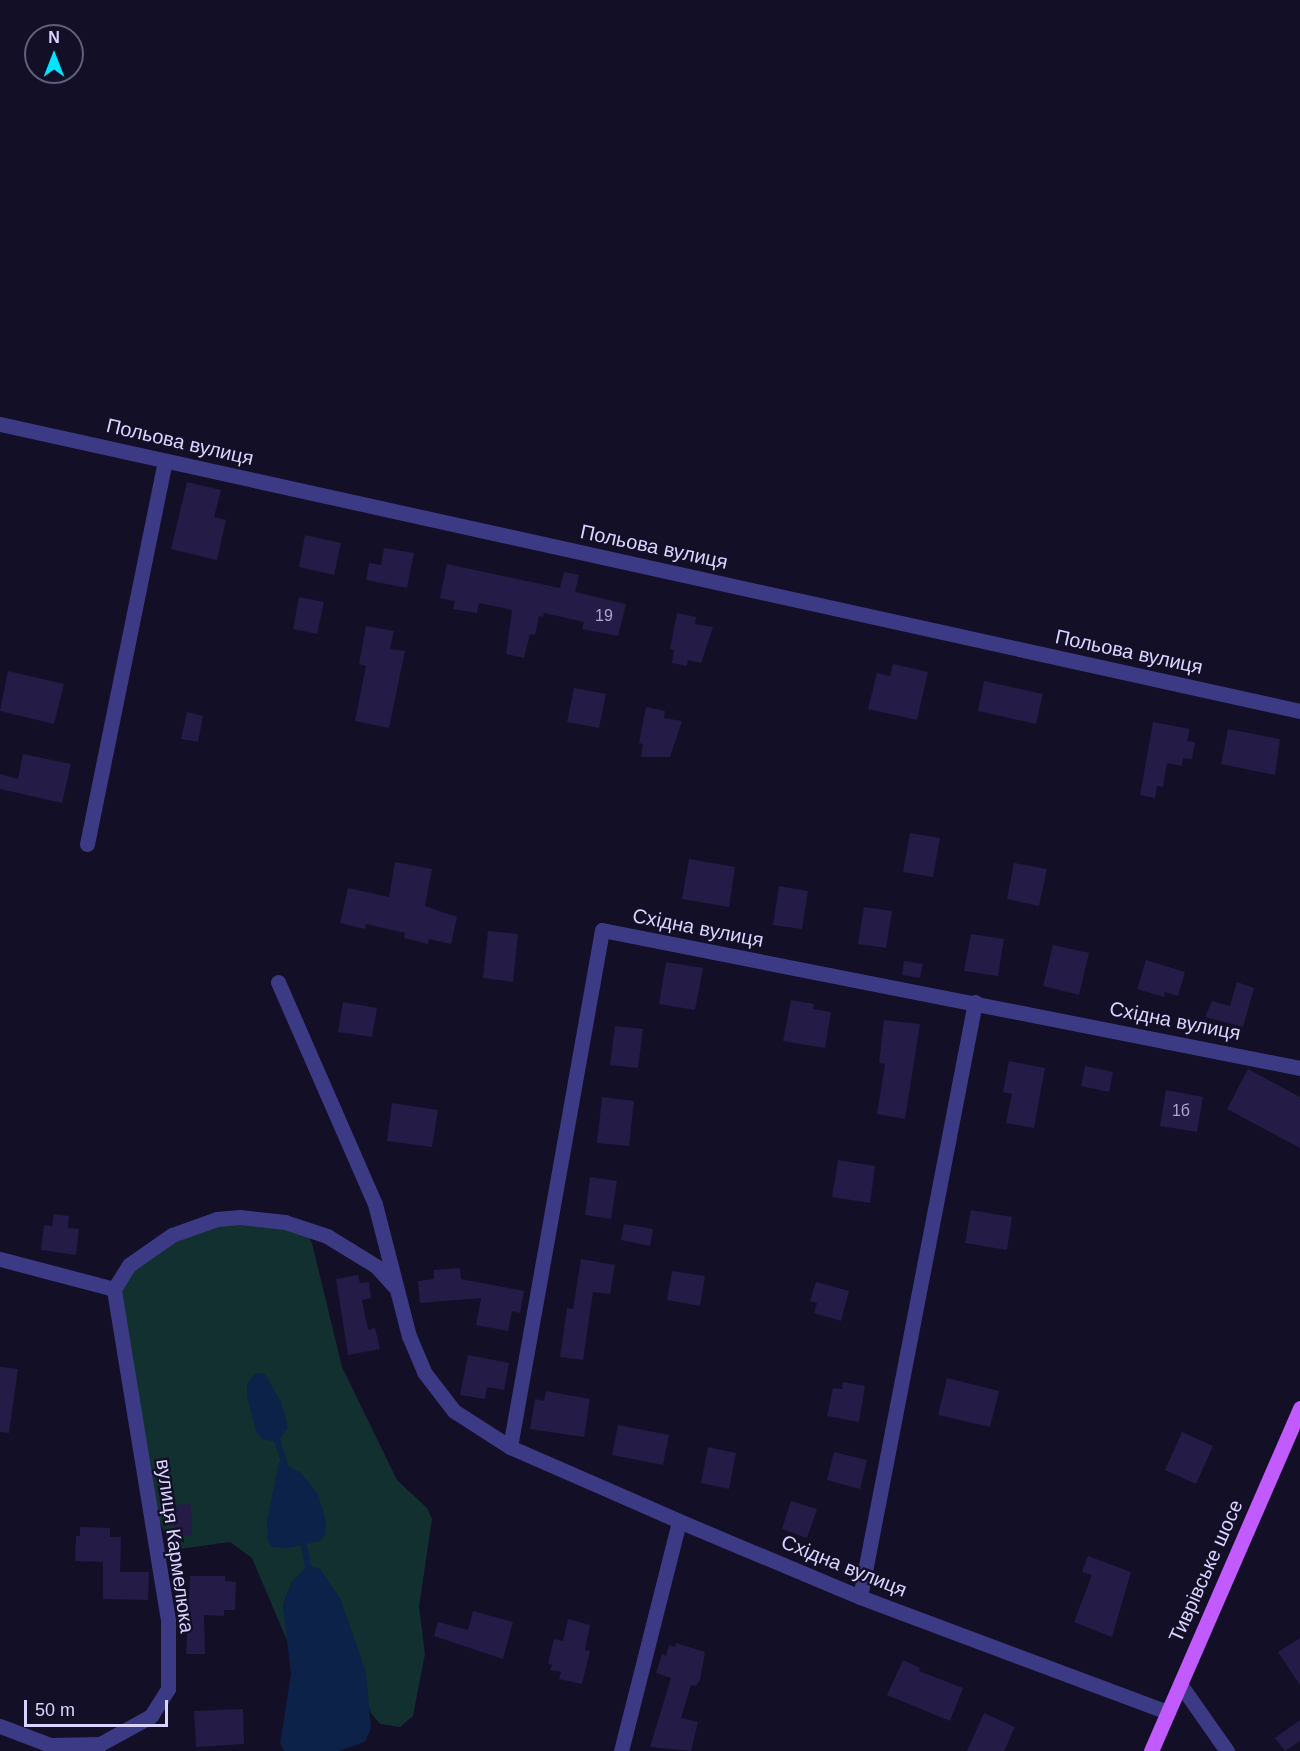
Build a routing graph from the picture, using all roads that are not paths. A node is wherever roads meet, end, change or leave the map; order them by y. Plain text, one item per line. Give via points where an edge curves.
1 (0, 424) edge
2 (165, 461) junction
3 (1300, 711) edge
4 (87, 844) dead end
5 (278, 982) dead end
6 (975, 1002) junction
7 (1300, 1068) edge
8 (0, 1259) edge
9 (396, 1288) junction
10 (114, 1289) junction
11 (1300, 1408) edge
12 (510, 1447) junction
13 (679, 1521) junction
14 (860, 1597) junction
15 (1180, 1684) junction
16 (1168, 1712) junction
17 (0, 1726) edge
18 (621, 1751) edge
19 (1151, 1751) edge
20 (1227, 1751) edge

1 - 2 street, Польова вулиця
2 - 3 street, Польова вулиця
2 - 4 street
5 - 9 street, Східна вулиця via 375,1204
6 - 7 street, Східна вулиця
6 - 12 street, Східна вулиця via 602,930
6 - 14 street
8 - 10 street
9 - 10 street via 376,1266 327,1236 285,1222 240,1217 195,1225 172,1235 129,1265
9 - 12 street, Східна вулиця via 412,1345 442,1399 468,1423
10 - 17 street, вулиця Кармелюка via 168,1620 168,1689 151,1716 100,1744 50,1745
11 - 15 main road, Тиврівське шосе
12 - 13 street, Східна вулиця
13 - 14 street, Східна вулиця
13 - 18 street
14 - 16 street, Східна вулиця
15 - 16 main road, Тиврівське шосе
15 - 20 street
16 - 19 main road, Тиврівське шосе

